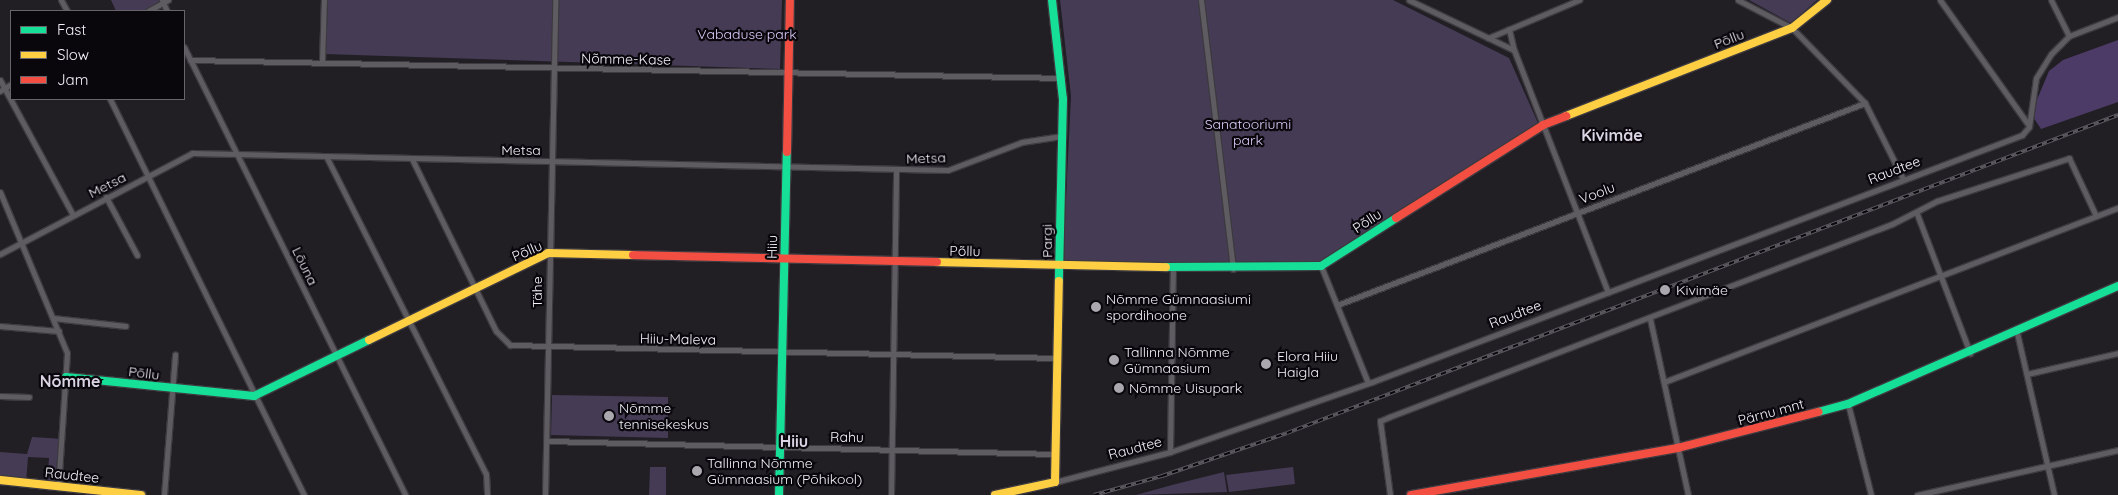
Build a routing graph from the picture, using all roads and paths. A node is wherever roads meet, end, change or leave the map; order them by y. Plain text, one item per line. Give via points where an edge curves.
1 (324, 0) edge
2 (555, 0) edge
3 (790, 0) edge
4 (1052, 0) edge
5 (1200, 0) edge
6 (1409, 0) edge
7 (1578, 0) edge
8 (1738, 0) edge
9 (1827, 0) edge
10 (1940, 0) edge
11 (2051, 0) edge
12 (164, 1) edge
13 (150, 10) edge
14 (2118, 17) edge
15 (1792, 28) junction
16 (1508, 29) junction
17 (2069, 36) junction
18 (1488, 38) junction
19 (185, 49) edge
20 (1514, 50) junction
21 (190, 60) junction
22 (322, 62) junction
23 (553, 68) junction
24 (788, 73) junction
25 (1062, 78) junction
26 (0, 80) edge
27 (2, 89) edge
28 (110, 100) edge
29 (1865, 103) junction
30 (2028, 123) junction
31 (1543, 124) junction
32 (1062, 136) junction
33 (237, 154) junction
34 (326, 156) junction
35 (412, 159) junction
36 (551, 161) junction
37 (787, 167) junction
38 (896, 170) junction
39 (148, 177) junction
40 (1903, 179) junction
41 (0, 192) edge
42 (106, 197) junction
43 (2118, 208) edge
44 (1577, 213) junction
45 (1917, 214) junction
46 (73, 215) junction
47 (2096, 216) junction
48 (21, 243) junction
49 (548, 253) junction
50 (0, 254) edge
51 (137, 255) dead end
52 (785, 259) junction
53 (897, 262) junction
54 (1059, 265) junction
55 (1321, 266) junction
56 (1173, 268) junction
57 (1233, 269) junction
58 (1943, 277) junction
59 (2118, 286) edge
60 (476, 287) junction
61 (1608, 292) junction
62 (1337, 305) junction
63 (53, 318) junction
64 (1650, 320) junction
65 (409, 321) junction
66 (0, 326) edge
67 (126, 326) dead end
68 (58, 331) junction
69 (2017, 333) junction
70 (548, 347) junction
71 (783, 353) junction
72 (1970, 353) junction
73 (2118, 353) edge
74 (175, 354) dead end
75 (893, 354) junction
76 (336, 355) junction
77 (1057, 358) junction
78 (2027, 374) junction
79 (66, 377) junction
80 (1664, 382) junction
81 (1368, 383) junction
82 (173, 389) junction
83 (0, 396) edge
84 (254, 396) junction
85 (29, 397) dead end
86 (1848, 404) junction
87 (548, 441) junction
88 (781, 447) junction
89 (893, 448) junction
90 (1678, 448) junction
91 (2118, 450) edge
92 (1170, 452) junction
93 (1056, 454) junction
94 (2047, 466) junction
95 (0, 480) edge
96 (1055, 482) junction
97 (58, 487) junction
98 (1452, 492) edge
99 (141, 495) edge
100 (164, 495) edge
101 (304, 495) edge
102 (405, 495) edge
103 (487, 495) edge
104 (545, 495) edge
105 (779, 495) edge
106 (891, 495) edge
107 (994, 495) edge
108 (1390, 495) edge
109 (1411, 495) edge
110 (1688, 495) edge
111 (1871, 495) edge
112 (1917, 495) edge
113 (2054, 495) edge

1 - 22 street
2 - 23 street, Tähe
3 - 24 street, Hiiu
4 - 25 street, Pargi
5 - 57 street
6 - 18 street
7 - 16 street
8 - 15 street
9 - 15 street, Põllu
10 - 30 street
11 - 17 street
12 - 13 street
14 - 17 street
15 - 29 street
15 - 31 street, Põllu
16 - 18 street
16 - 20 street
17 - 30 street via 2036,78
18 - 20 street
19 - 21 street, Lõuna
20 - 31 street
21 - 22 street, Nõmme-Kase
21 - 33 street, Lõuna
22 - 23 street, Nõmme-Kase
23 - 24 street, Nõmme-Kase
23 - 36 street, Tähe
24 - 25 street, Nõmme-Kase
24 - 37 street, Hiiu
25 - 32 street, Pargi
26 - 27 street
27 - 46 street
28 - 39 street
29 - 40 street
29 - 44 street, Voolu
30 - 40 street, Raudtee via 2022,135
31 - 44 street
31 - 55 street, Põllu
32 - 38 street, Metsa via 1022,142 948,170
32 - 54 street, Pargi
33 - 34 street, Metsa
33 - 39 street, Metsa via 192,153
33 - 76 street, Lõuna
34 - 35 street, Metsa
34 - 65 street
35 - 36 street, Metsa
35 - 60 street, Hiiu-Maleva
36 - 37 street, Metsa
36 - 49 street, Tähe
37 - 38 street, Metsa
37 - 52 street, Hiiu
38 - 53 street
39 - 42 street, Metsa
39 - 84 street
40 - 61 street, Raudtee
41 - 48 street
42 - 46 street, Metsa
42 - 51 street
43 - 47 street
44 - 61 street
44 - 62 street, Voolu
45 - 47 street via 1937,201 2069,158
45 - 58 street
45 - 64 street
46 - 48 street, Metsa
47 - 58 street
48 - 50 street, Metsa
48 - 63 street
49 - 52 street, Põllu
49 - 60 street, Põllu
49 - 70 street, Tähe
52 - 53 street, Põllu
52 - 71 street, Hiiu
53 - 54 street, Põllu
53 - 75 street
54 - 56 street, Põllu
54 - 77 street, Pargi
55 - 57 street, Põllu
55 - 62 street
56 - 57 street, Põllu
56 - 92 street
58 - 72 street
58 - 80 street
59 - 69 street, Pärnu mnt
60 - 65 street, Põllu
60 - 70 street, Hiiu-Maleva via 505,342
61 - 81 street, Raudtee
62 - 81 street
63 - 67 street
63 - 68 street
64 - 80 street
64 - 108 street via 1380,421
65 - 76 street, Põllu
65 - 103 street via 486,474
66 - 68 street
68 - 79 street via 67,353
69 - 72 street, Pärnu mnt
69 - 78 street
70 - 71 street, Hiiu-Maleva
70 - 87 street, Tähe
71 - 75 street, Hiiu-Maleva
71 - 88 street, Hiiu
72 - 86 street, Pärnu mnt
73 - 78 street
74 - 82 street
75 - 77 street, Hiiu-Maleva
75 - 89 street
76 - 84 street, Põllu
76 - 102 street, Lõuna
77 - 93 street, Pargi
78 - 94 street
79 - 82 street, Põllu
79 - 97 street
80 - 90 street
81 - 92 street, Raudtee
82 - 84 street, Põllu
82 - 100 street
83 - 85 street
84 - 101 street
86 - 90 street, Pärnu mnt
86 - 111 street
87 - 88 street, Rahu
87 - 104 street, Tähe
88 - 89 street, Rahu
88 - 105 street, Hiiu
89 - 93 street, Rahu
89 - 106 street
90 - 98 street, Pärnu mnt
90 - 110 street
91 - 94 street
92 - 96 street, Raudtee
93 - 96 street, Pargi
94 - 112 street
94 - 113 street
95 - 97 street, Raudtee
96 - 107 street, Raudtee
97 - 99 street, Raudtee
98 - 109 street, Pärnu mnt

